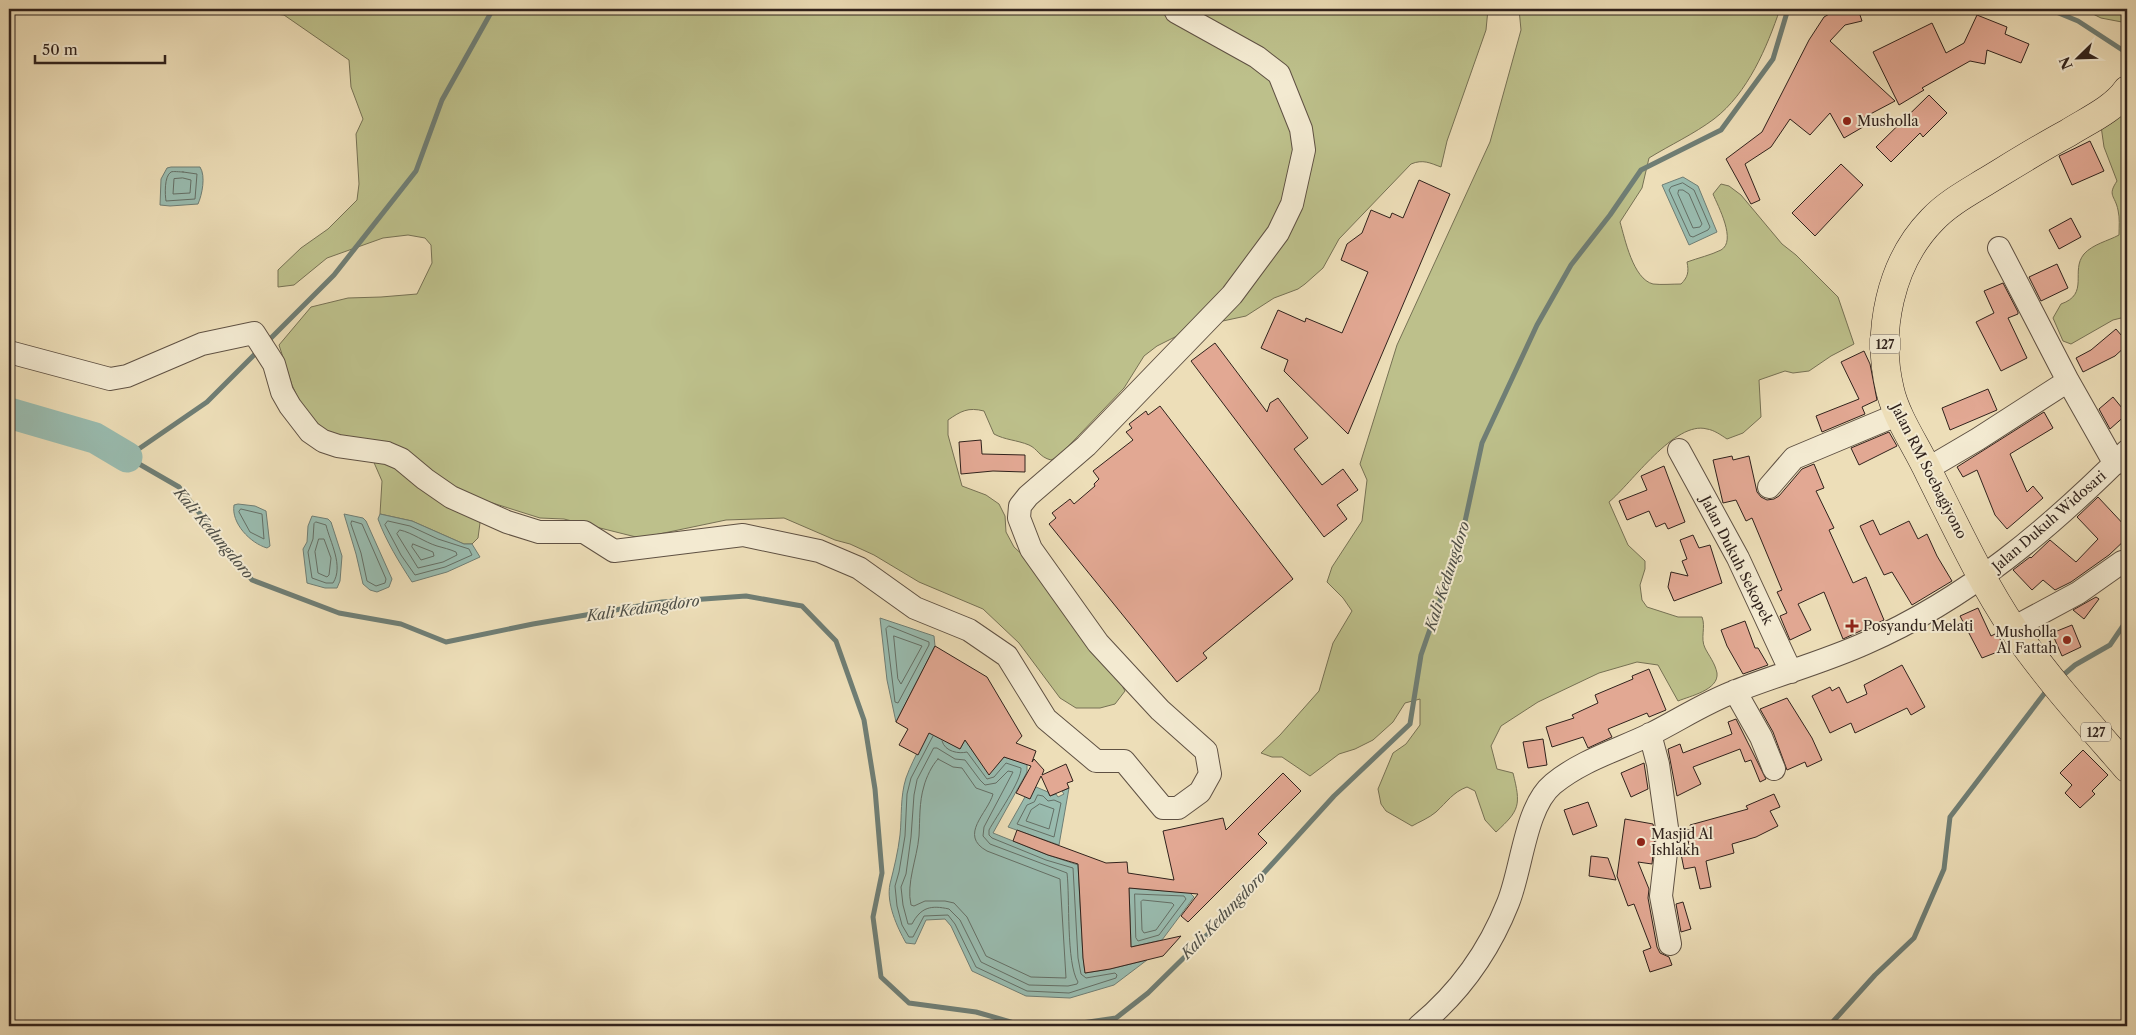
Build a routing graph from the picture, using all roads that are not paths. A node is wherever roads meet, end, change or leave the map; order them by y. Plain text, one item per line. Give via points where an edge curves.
1 (1175, 9) edge
2 (2125, 93) edge
3 (1999, 248) dead end
4 (9, 352) edge
5 (2068, 381) junction
6 (1899, 414) junction
7 (1679, 450) dead end
8 (2121, 457) edge
9 (1927, 468) junction
10 (1769, 487) dead end
11 (2127, 561) edge
12 (1984, 577) junction
13 (2013, 628) junction
14 (1791, 672) junction
15 (1735, 691) junction
16 (1650, 734) junction
17 (2127, 768) edge
18 (1774, 769) dead end
19 (1670, 944) dead end
20 (1419, 1026) edge

1 - 4 street via 1257,57 1279,74 1301,129 1304,150 1292,204 1278,233 1232,296 1086,446 1028,496 1020,506 1019,518 1031,549 1098,643 1160,710 1206,752 1210,774 1200,792 1178,808 1163,808 1124,761 1096,762 1046,719 1006,656 969,630 915,608 859,568 819,551 743,535 614,551 584,532 538,532 507,522 451,496 401,459 387,453 338,446 316,436 290,406 274,364 254,333 202,344 127,376 110,379
2 - 6 main road, Jalan RM Soebagiyono / 127 via 2087,121 1960,197 1933,219 1914,241 1891,292 1885,334 1885,364 1890,392
3 - 5 street, Jalan Dukuh Widosari
5 - 8 street, Jalan Dukuh Widosari
5 - 9 street
6 - 9 main road, Jalan RM Soebagiyono / 127
6 - 10 street via 1794,458
7 - 14 street, Jalan Dukuh Sekopek via 1738,558
8 - 12 street, Jalan Dukuh Widosari via 2047,526
9 - 12 main road, Jalan RM Soebagiyono / 127
11 - 13 street via 2078,593
12 - 13 main road, Jalan RM Soebagiyono / 127
12 - 14 street via 1914,621
13 - 17 main road, Jalan RM Soebagiyono / 127 via 2042,668
14 - 15 street
15 - 16 street
15 - 18 street via 1761,737
16 - 19 street via 1658,764 1668,835 1662,896
16 - 20 street via 1591,760 1552,784 1539,799 1509,902 1499,923 1476,965 1451,996

